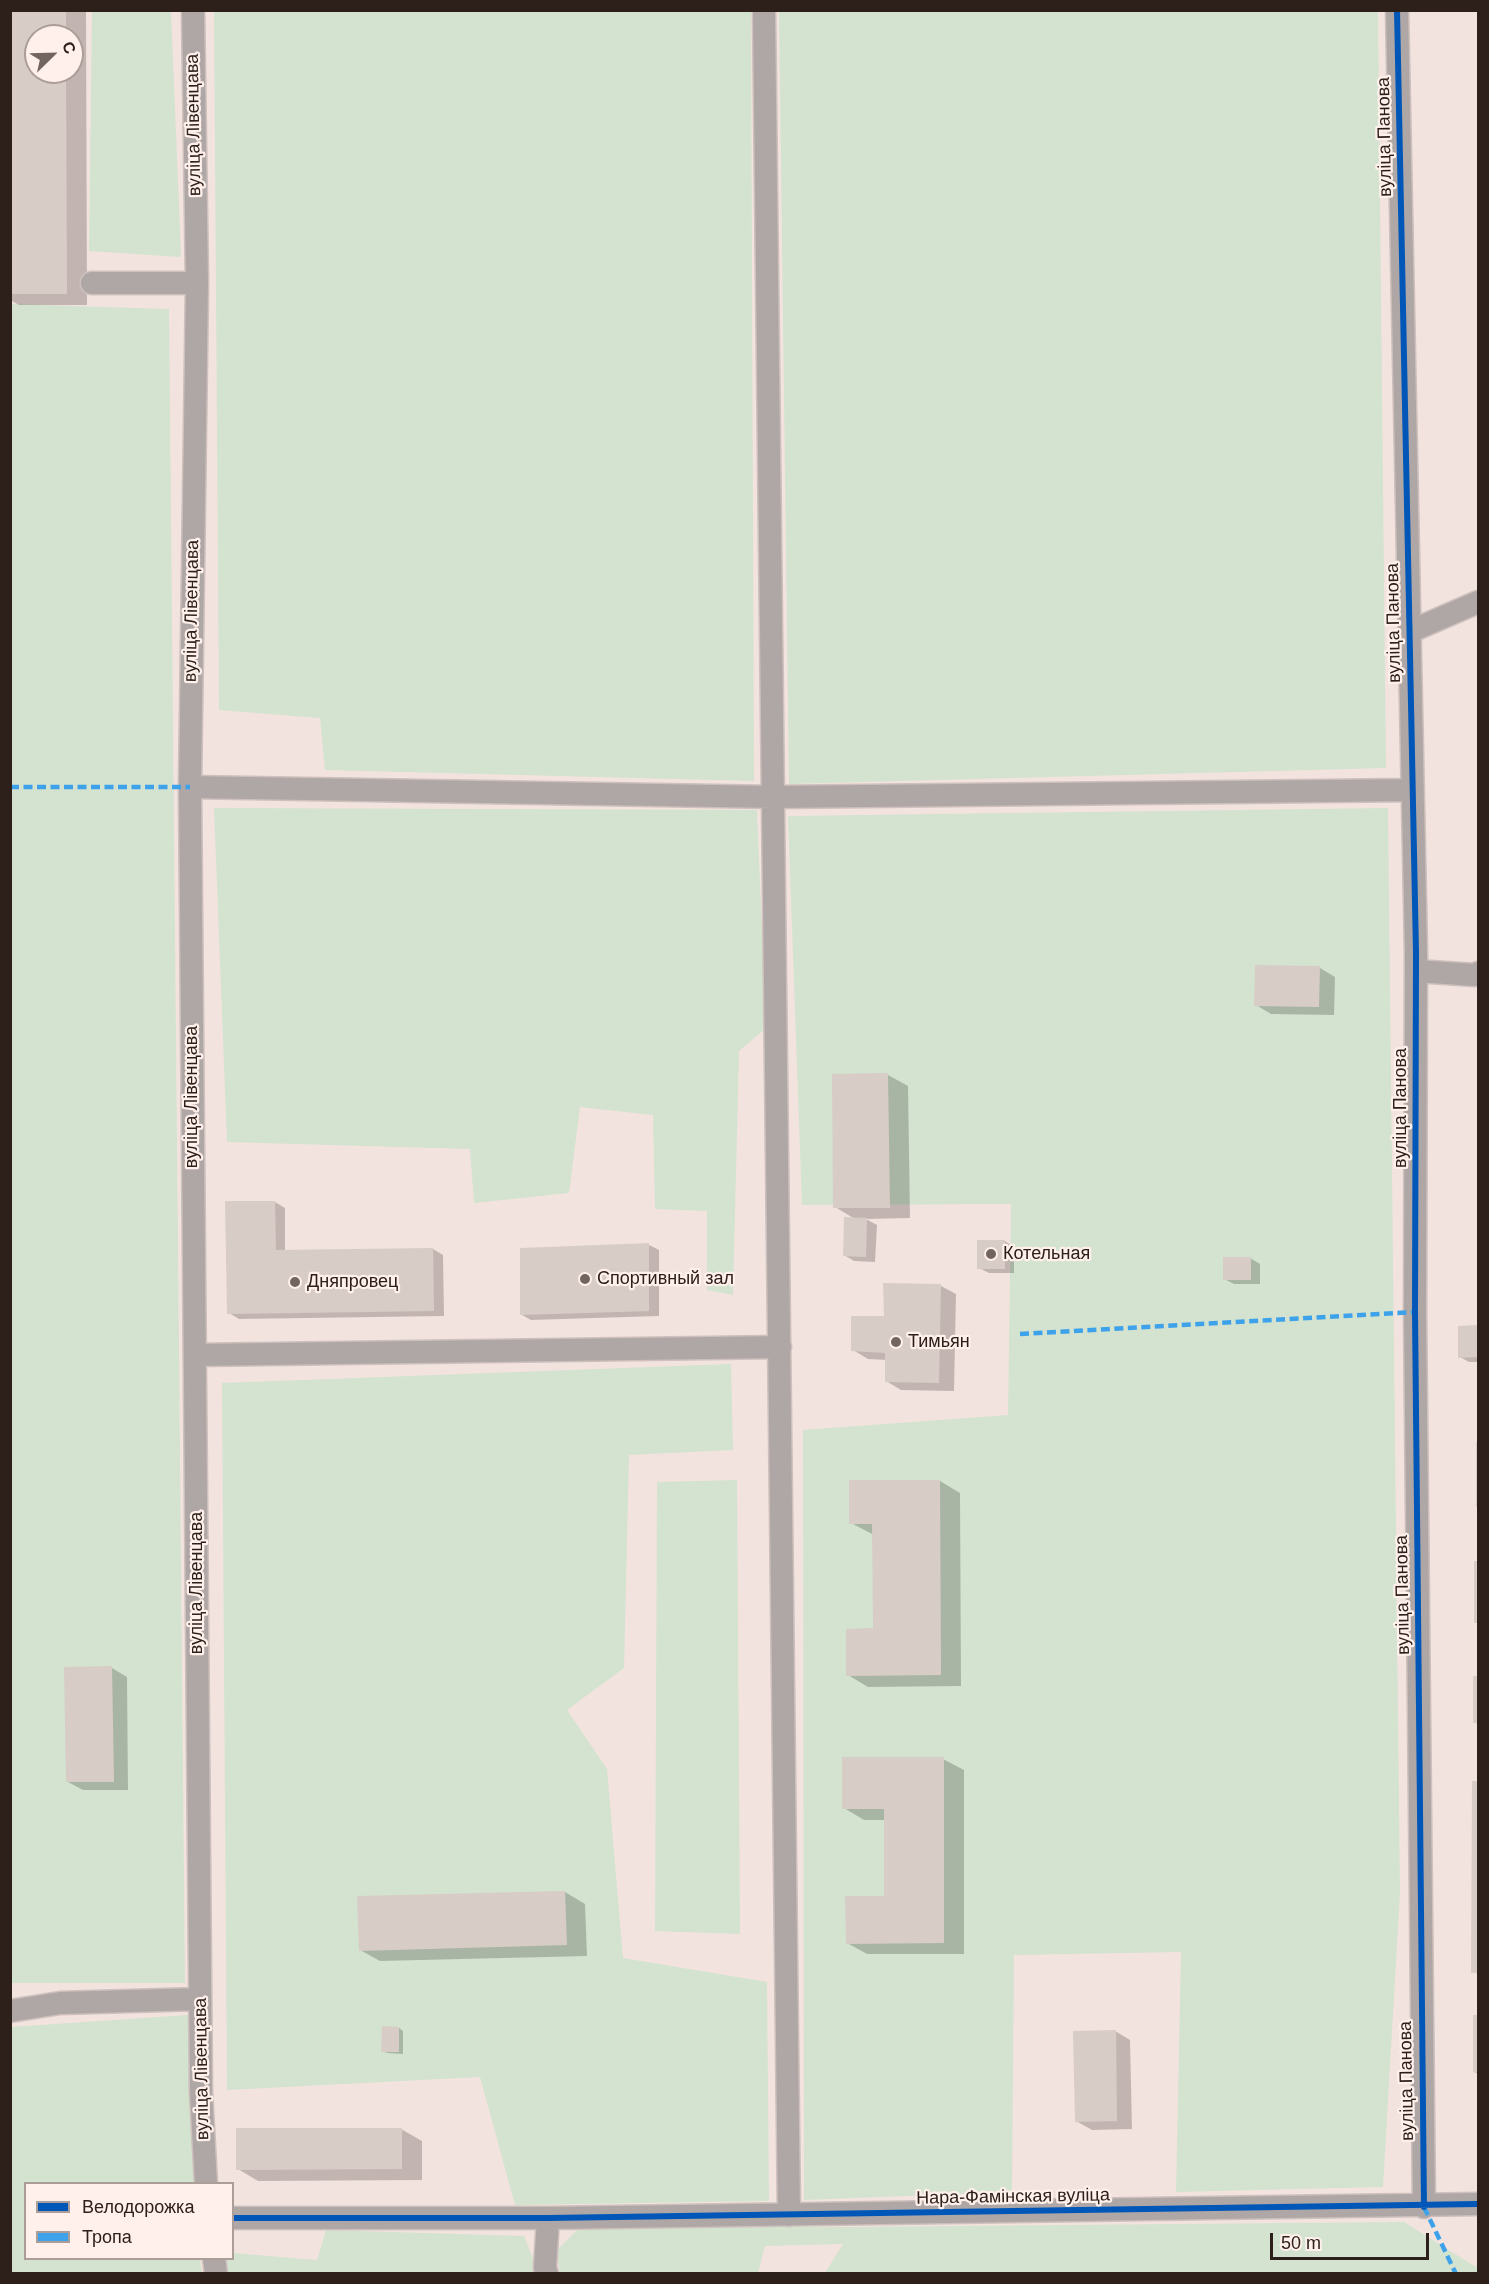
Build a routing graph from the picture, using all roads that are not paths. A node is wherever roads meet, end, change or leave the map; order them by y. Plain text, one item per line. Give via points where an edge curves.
1 (193, 10) edge
2 (764, 10) edge
3 (1398, 10) edge
4 (197, 283) junction
5 (92, 284) dead end
6 (1479, 602) edge
7 (1409, 632) junction
8 (190, 787) junction
9 (1412, 790) junction
10 (774, 797) junction
11 (1416, 970) junction
12 (1479, 973) edge
13 (780, 1347) junction
14 (195, 1355) junction
15 (200, 1999) junction
16 (10, 2011) edge
17 (206, 2182) edge
18 (1479, 2204) edge
19 (1424, 2207) junction
20 (789, 2215) junction
21 (234, 2218) edge
22 (548, 2218) junction
23 (547, 2274) edge

1 - 4 street, вуліца Лівенцава
2 - 10 street
3 - 7 street, вуліца Панова
4 - 5 street
4 - 8 street, вуліца Лівенцава
6 - 7 street
7 - 9 street, вуліца Панова
8 - 10 street
8 - 14 street, вуліца Лівенцава
9 - 10 street
9 - 11 street, вуліца Панова
10 - 13 street
11 - 12 street
11 - 19 street, вуліца Панова via 1415,1324
13 - 14 street
13 - 20 street
14 - 15 street, вуліца Лівенцава
15 - 16 street via 60,2003
15 - 17 street, вуліца Лівенцава
18 - 19 street, Нара-Фамінская вуліца
19 - 20 street, Нара-Фамінская вуліца
20 - 22 street, Нара-Фамінская вуліца
21 - 22 street, Нара-Фамінская вуліца
22 - 23 street

